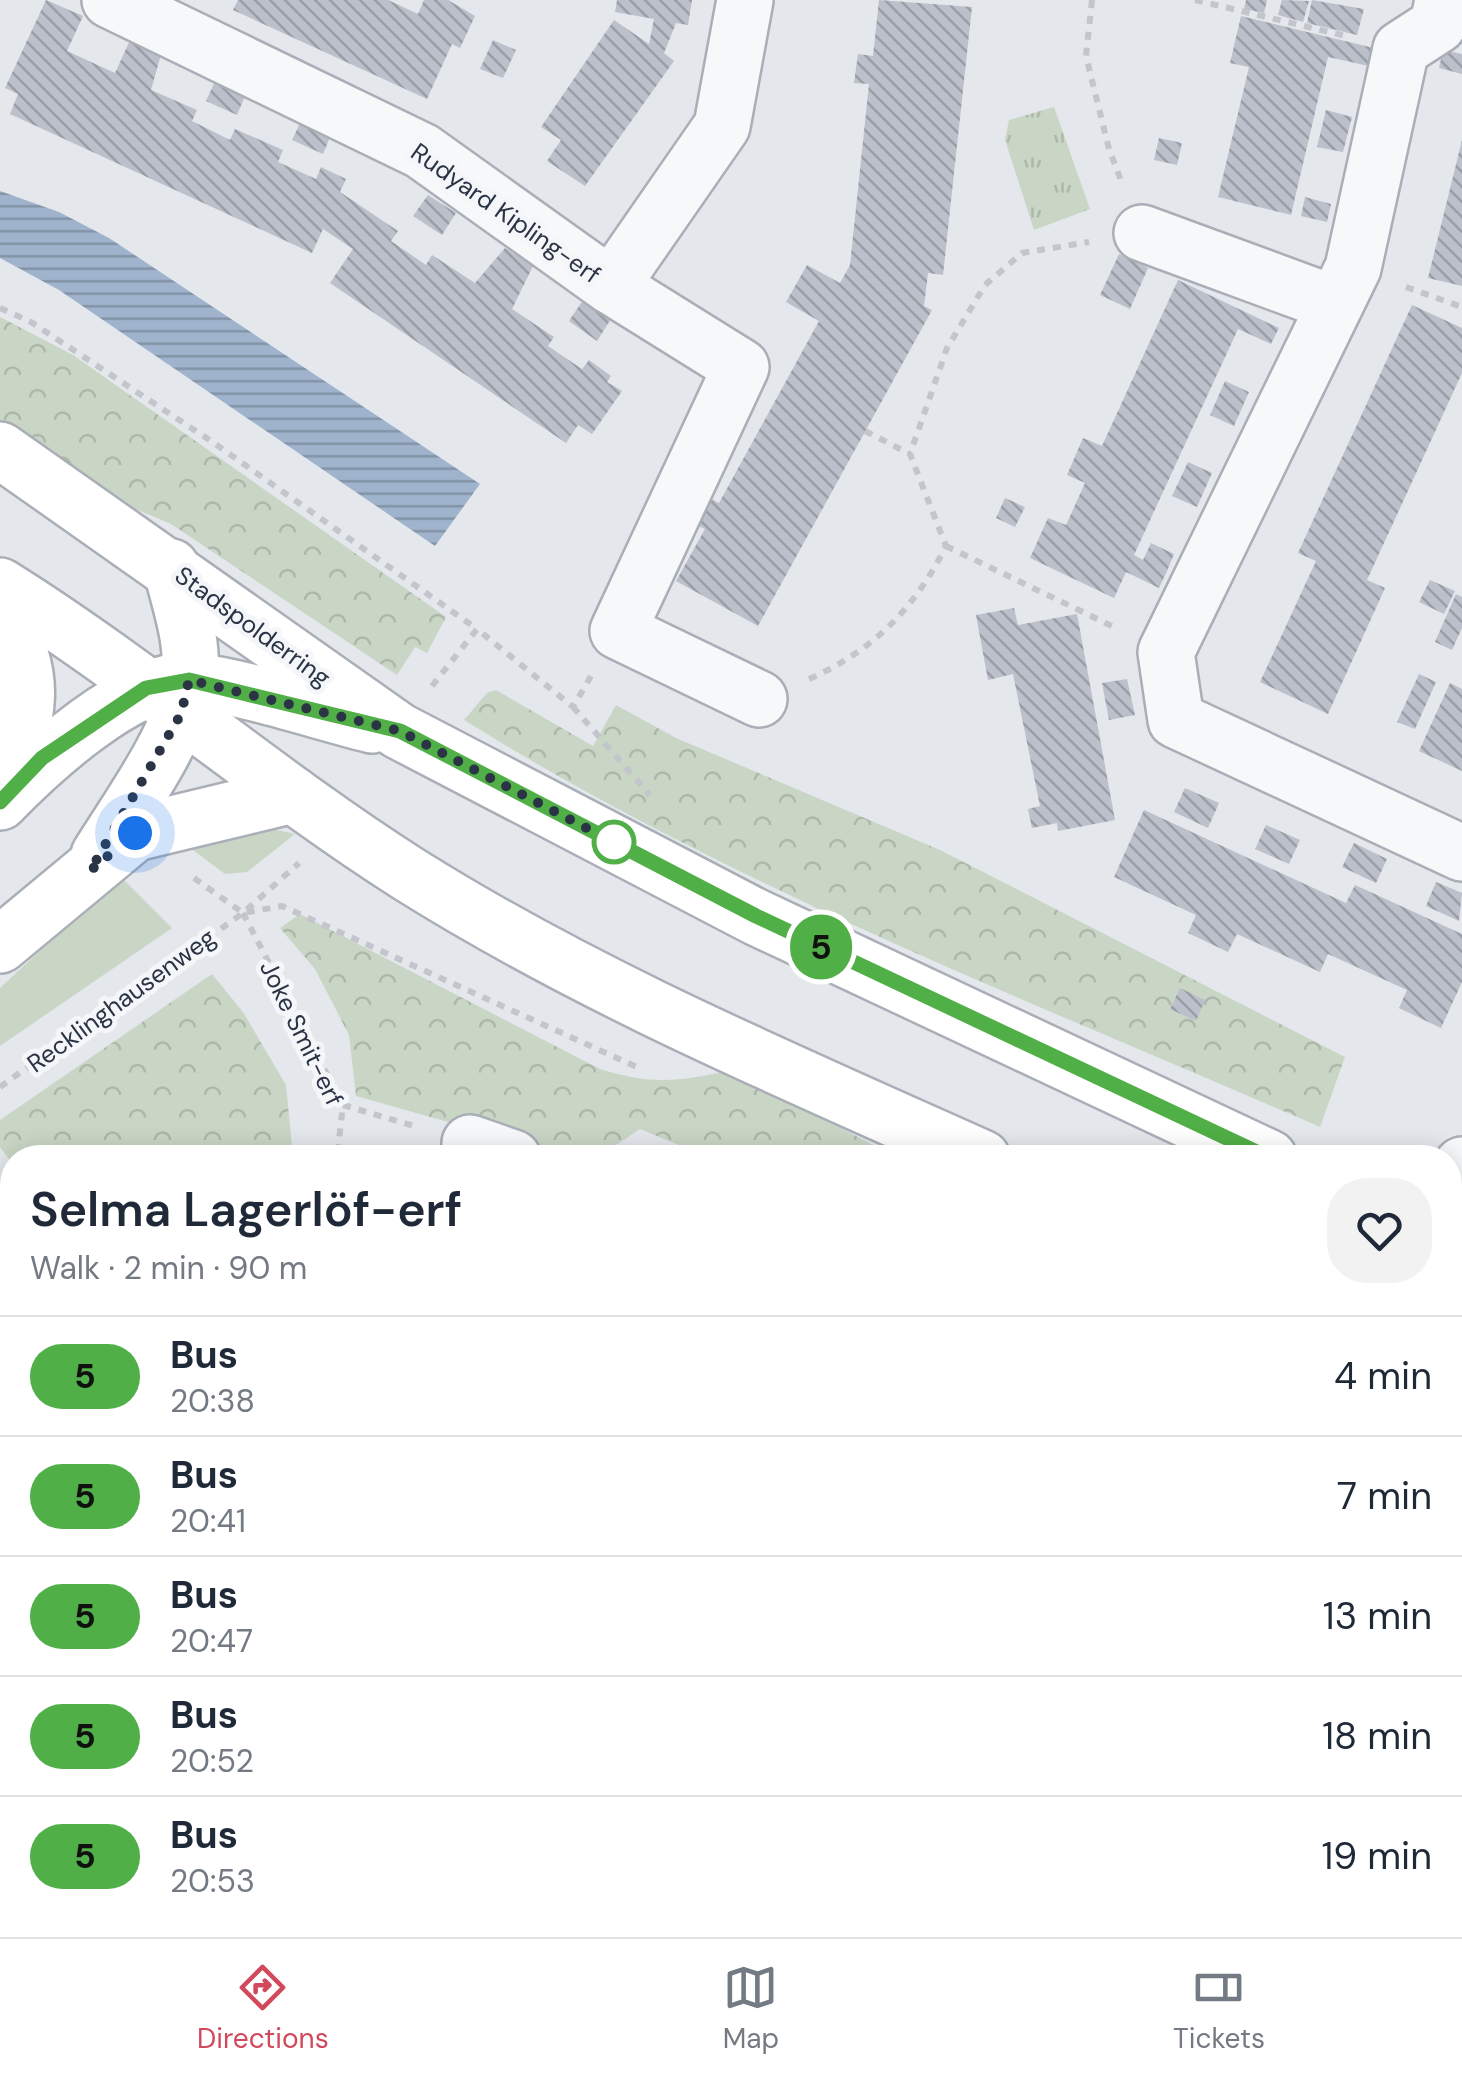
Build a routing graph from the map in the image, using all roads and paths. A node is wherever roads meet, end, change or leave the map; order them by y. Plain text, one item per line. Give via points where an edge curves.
1 (110, 0) edge
2 (746, 0) edge
3 (1092, 0) edge
4 (1195, 0) edge
5 (1442, 0) edge
6 (1401, 49) junction
7 (1142, 233) junction
8 (611, 286) junction
9 (1335, 304) junction
10 (0, 308) edge
11 (865, 431) dead end
12 (0, 450) edge
13 (910, 454) junction
14 (946, 546) junction
15 (170, 567) junction
16 (0, 586) edge
17 (0, 613) edge
18 (477, 629) dead end
19 (1166, 652) junction
20 (172, 694) junction
21 (759, 699) joint
22 (400, 731) junction
23 (293, 795) junction
24 (0, 800) edge
25 (1462, 853) edge
26 (90, 871) junction
27 (243, 913) junction
28 (0, 944) edge
29 (659, 1068) dead end
30 (0, 1087) edge
31 (342, 1105) junction
32 (337, 1145) edge
33 (474, 1145) edge
34 (953, 1145) edge
35 (1242, 1145) edge

1 - 8 street, Rudyard Kipling-erf via 422,150
2 - 8 street, Rudyard Kipling-erf via 722,126
3 - 7 path via 1086,56 1109,149
4 - 6 path
5 - 6 street via 1438,25
6 - 9 street via 1353,268
7 - 9 street
7 - 13 path via 1022,252 985,285 947,348
8 - 21 street via 740,367 618,631
9 - 19 street
10 - 18 path via 214,443
11 - 13 path
12 - 15 street, Stadspolderring
13 - 14 path
14 - 19 path
14 - 21 path via 924,590 886,632 815,676
15 - 20 street via 189,641
15 - 22 street, Stadspolderring
16 - 20 street
17 - 24 street via 26,665 27,716
19 - 25 street via 1176,720
20 - 22 street
20 - 23 street
20 - 24 street via 42,758
20 - 26 street
22 - 35 street, Stadspolderring via 756,916
23 - 26 street via 135,833
23 - 34 street via 407,872 551,955
26 - 28 street
27 - 29 path via 282,906 543,1027 640,1068
27 - 30 path, Recklinghausenweg
27 - 31 path, Joke Smit-erf
31 - 32 path, Joke Smit-erf
31 - 33 path

